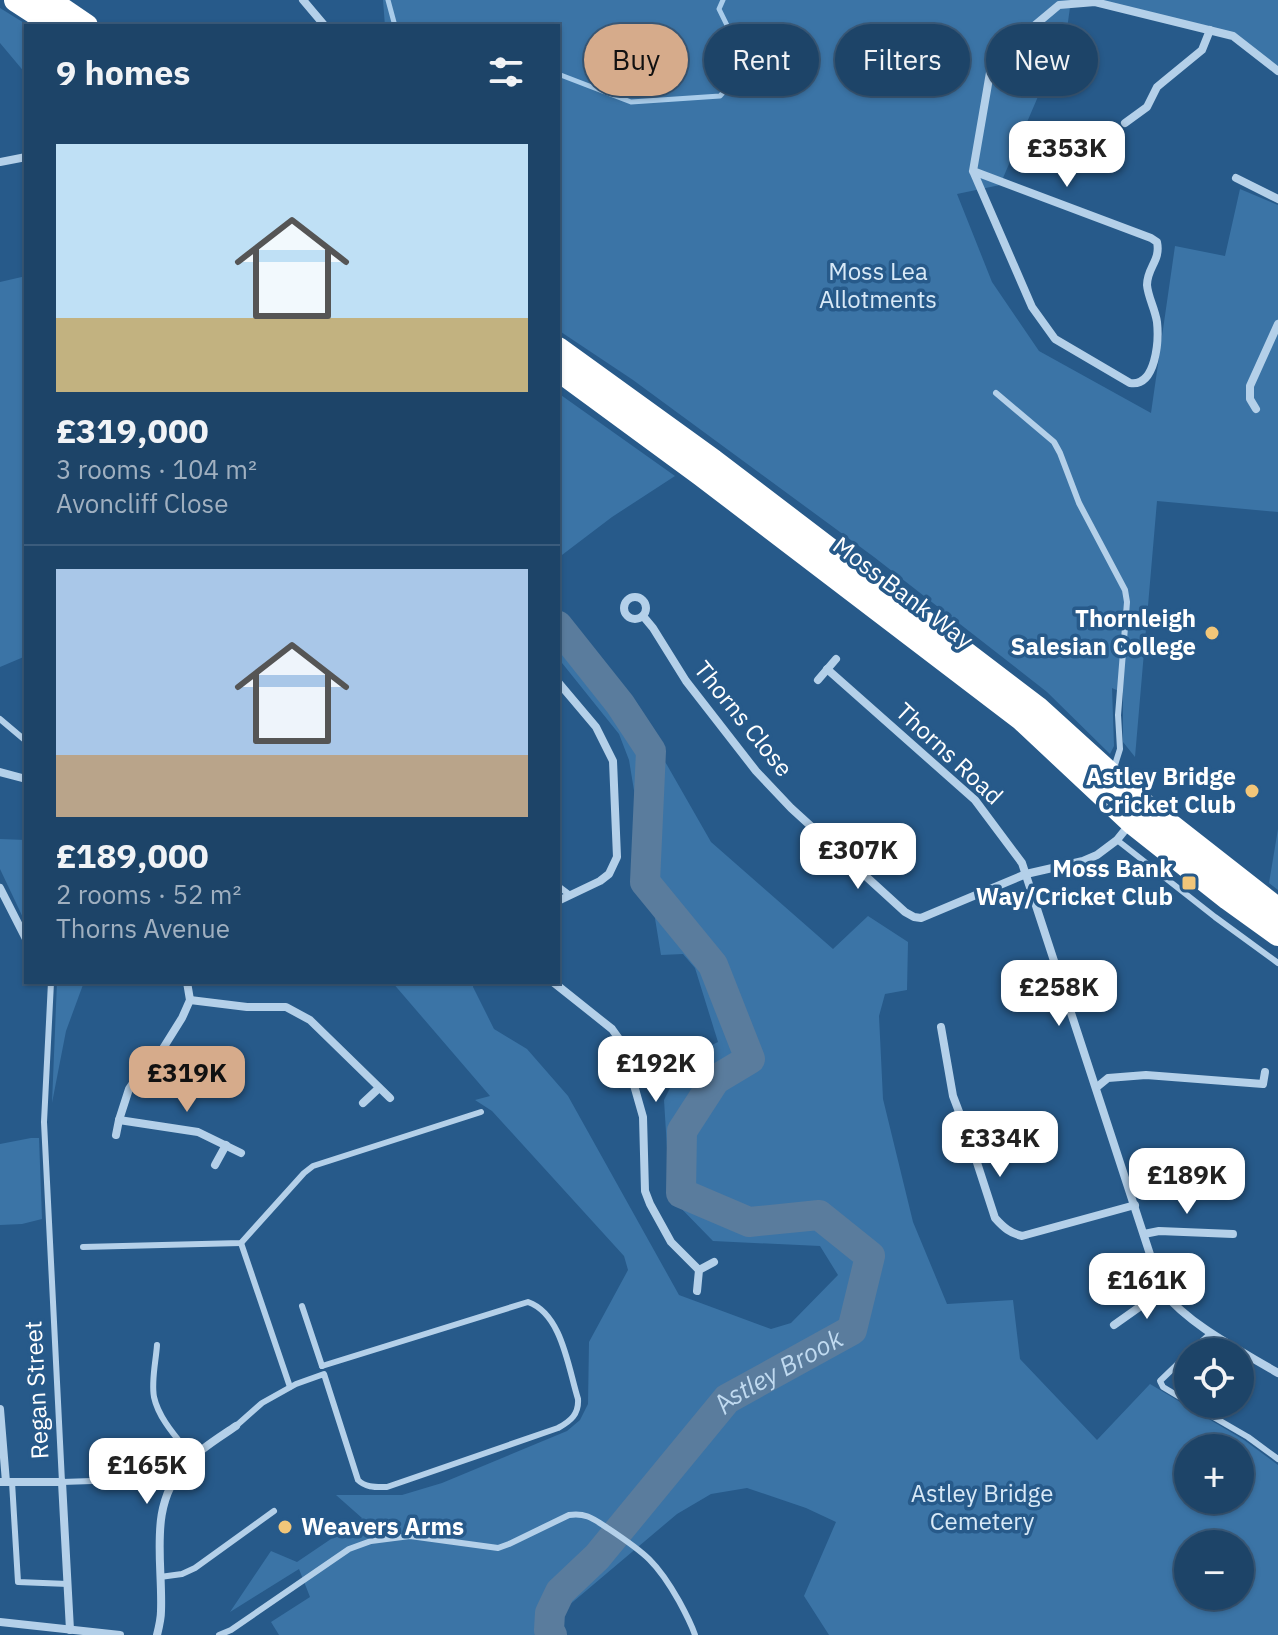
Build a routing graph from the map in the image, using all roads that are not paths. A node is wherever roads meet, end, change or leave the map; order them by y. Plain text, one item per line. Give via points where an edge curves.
1 (16, 0) edge
2 (48, 0) edge
3 (303, 0) edge
4 (53, 24) edge
5 (83, 24) edge
6 (323, 24) edge
7 (1210, 30) junction
8 (1278, 71) edge
9 (1125, 123) dead end
10 (24, 158) edge
11 (0, 162) edge
12 (973, 171) junction
13 (1236, 178) dead end
14 (1278, 199) edge
15 (1278, 324) edge
16 (560, 350) edge
17 (560, 370) edge
18 (996, 393) dead end
19 (1256, 409) dead end
20 (643, 616) dead end
21 (836, 659) dead end
22 (827, 669) junction
23 (818, 680) dead end
24 (560, 684) edge
25 (0, 719) edge
26 (24, 739) edge
27 (0, 772) edge
28 (24, 778) edge
29 (1109, 788) junction
30 (1131, 822) junction
31 (1026, 874) junction
32 (0, 888) edge
33 (560, 888) edge
34 (570, 895) junction
35 (560, 900) edge
36 (1278, 910) edge
37 (1278, 934) edge
38 (24, 937) edge
39 (1278, 963) edge
40 (51, 984) edge
41 (187, 984) edge
42 (556, 984) edge
43 (190, 1000) junction
44 (941, 1027) dead end
45 (1265, 1072) dead end
46 (1097, 1087) junction
47 (379, 1088) junction
48 (390, 1098) dead end
49 (363, 1103) dead end
50 (481, 1112) dead end
51 (119, 1120) junction
52 (116, 1135) dead end
53 (226, 1145) junction
54 (241, 1153) dead end
55 (215, 1165) dead end
56 (1135, 1205) junction
57 (1144, 1234) junction
58 (1233, 1234) dead end
59 (241, 1243) junction
60 (83, 1247) dead end
61 (714, 1262) dead end
62 (699, 1270) junction
63 (697, 1291) dead end
64 (1162, 1291) junction
65 (302, 1306) dead end
66 (1114, 1325) dead end
67 (1211, 1333) junction
68 (1206, 1338) edge
69 (157, 1345) dead end
70 (1174, 1367) edge
71 (323, 1370) junction
72 (1278, 1373) edge
73 (290, 1387) junction
74 (1174, 1394) edge
75 (0, 1409) edge
76 (1216, 1418) edge
77 (236, 1426) joint
78 (1, 1433) edge
79 (192, 1457) junction
80 (1278, 1459) edge
81 (176, 1476) junction
82 (6, 1482) edge
83 (62, 1482) junction
84 (274, 1511) dead end
85 (160, 1577) junction
86 (68, 1584) junction
87 (0, 1622) edge
88 (70, 1630) junction
89 (120, 1635) edge
90 (157, 1635) edge
91 (219, 1635) edge
92 (695, 1635) edge

1 - 4 highway
2 - 5 highway
3 - 6 street
7 - 8 street via 1233,36
7 - 9 street via 1202,50 1157,87 1147,107
7 - 12 street via 1095,2 1059,5 992,61
10 - 11 street
12 - 12 street via 1032,307 1055,339 1130,383 1144,381 1157,345 1157,320 1147,288 1157,242
13 - 14 street
15 - 19 street via 1250,386
16 - 29 highway, Moss Bank Way via 1037,708
17 - 29 highway, Moss Bank Way
18 - 29 lane via 1054,442 1125,590 1120,749
20 - 31 street, Thorns Close via 756,771 905,912 921,918
21 - 22 street
22 - 23 street
22 - 31 street, Thorns Road via 975,800 1020,858
24 - 34 street via 596,727 613,761 617,857 609,874
25 - 26 lane
27 - 28 street
29 - 30 highway, Moss Bank Way
30 - 31 street, Thorns Close via 1097,855
30 - 36 highway, Moss Bank Way
30 - 37 highway, Moss Bank Way
30 - 39 lane, Moss Bank Way via 1215,917
31 - 46 street, Thorns Road
32 - 38 street
33 - 34 lane
34 - 35 street
40 - 83 lane, Regan Street via 44,1122
41 - 43 street
42 - 62 street via 622,1043 643,1117 645,1191 671,1242
43 - 47 street via 286,1007 310,1020
43 - 51 street via 162,1050 135,1080
44 - 56 street via 953,1096 995,1218 1004,1229 1022,1236
45 - 46 street via 1263,1084 1146,1075 1108,1078
46 - 56 street, Thorns Road
47 - 48 street
47 - 49 street
50 - 59 lane via 313,1166
51 - 52 street
51 - 53 street via 198,1132
53 - 54 street
53 - 55 street
56 - 57 street, Thorns Road
57 - 58 street
57 - 64 street, Thorns Road
59 - 60 lane
59 - 73 lane
61 - 62 street
62 - 63 street
64 - 66 street
64 - 67 street
65 - 71 lane
67 - 68 lane
67 - 72 street
69 - 79 lane via 154,1397
70 - 74 lane via 1160,1381
71 - 71 lane via 358,1480 375,1488 558,1428 578,1408 557,1328 539,1306 528,1302
71 - 73 lane
73 - 77 lane
75 - 78 street
76 - 80 lane
77 - 79 street
78 - 82 street
79 - 81 street
81 - 83 lane
81 - 85 street via 159,1525
82 - 83 street
82 - 86 lane via 18,1582
83 - 86 street, Regan Street
84 - 85 lane via 195,1568
85 - 90 street
86 - 88 street, Regan Street
87 - 88 street
88 - 89 street
91 - 92 lane via 349,1549 371,1541 410,1536 498,1548 579,1513 635,1546 657,1566

